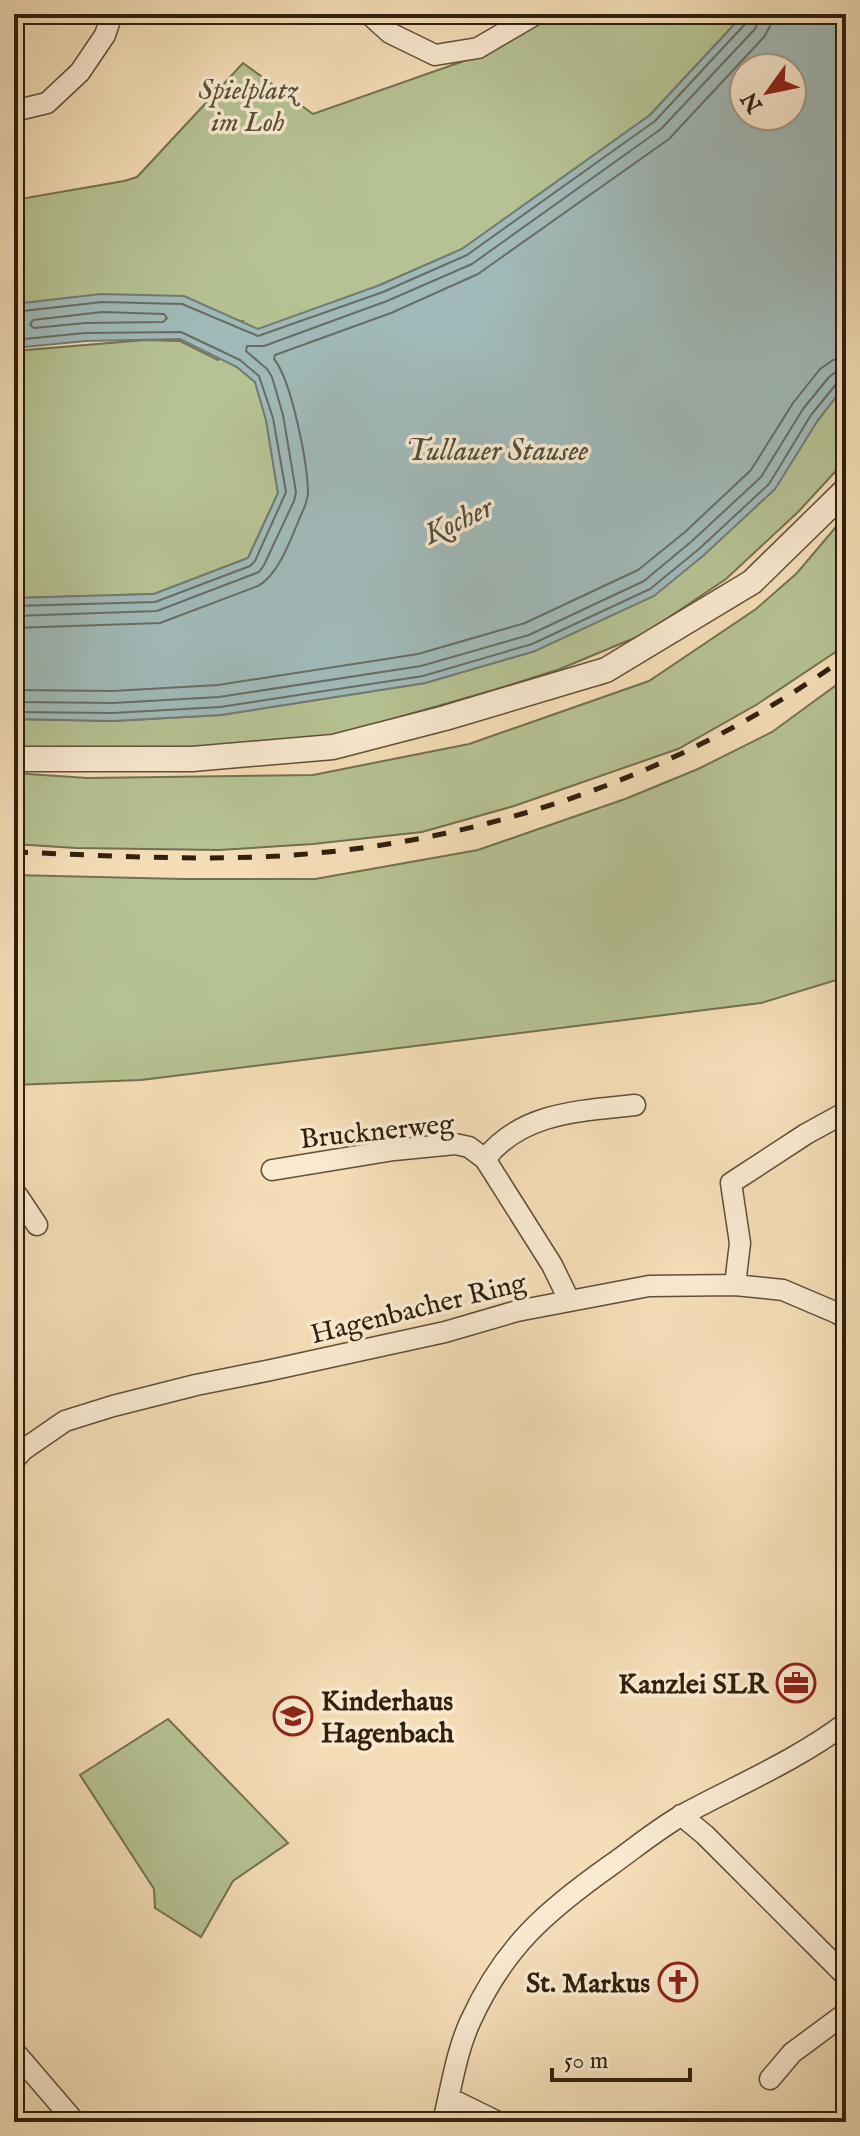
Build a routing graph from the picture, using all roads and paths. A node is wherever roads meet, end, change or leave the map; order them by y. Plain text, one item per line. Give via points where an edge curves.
1 (112, 14) edge
2 (369, 14) edge
3 (536, 14) edge
4 (14, 111) edge
5 (846, 490) edge
6 (14, 759) edge
7 (635, 1105) dead end
8 (846, 1112) edge
9 (485, 1159) junction
10 (272, 1170) dead end
11 (14, 1194) edge
12 (37, 1225) dead end
13 (735, 1285) junction
14 (569, 1300) junction
15 (846, 1319) edge
16 (17, 1450) edge
17 (846, 1723) edge
18 (681, 1815) junction
19 (846, 1976) edge
20 (846, 2013) edge
21 (14, 2051) edge
22 (770, 2079) dead end
23 (449, 2098) junction
24 (75, 2122) edge
25 (443, 2122) edge
26 (498, 2122) edge

1 - 4 street via 105,35 80,72 47,103
2 - 3 street via 390,33 435,55 478,48
5 - 6 street via 752,582 606,670 333,747 192,759
7 - 9 street, Brucknerweg via 533,1122
8 - 13 street via 731,1183 740,1243
9 - 10 street, Brucknerweg via 455,1144
9 - 14 street, Brucknerweg
11 - 12 street
13 - 14 street, Hagenbacher Ring via 649,1286
13 - 15 street, Hagenbacher Ring via 783,1290
14 - 16 street, Hagenbacher Ring via 113,1406 65,1421
17 - 18 street via 822,1741
18 - 19 street
18 - 23 street via 552,1909 504,1961 469,2024
20 - 22 street via 792,2053
21 - 24 street
23 - 25 street
23 - 26 street

